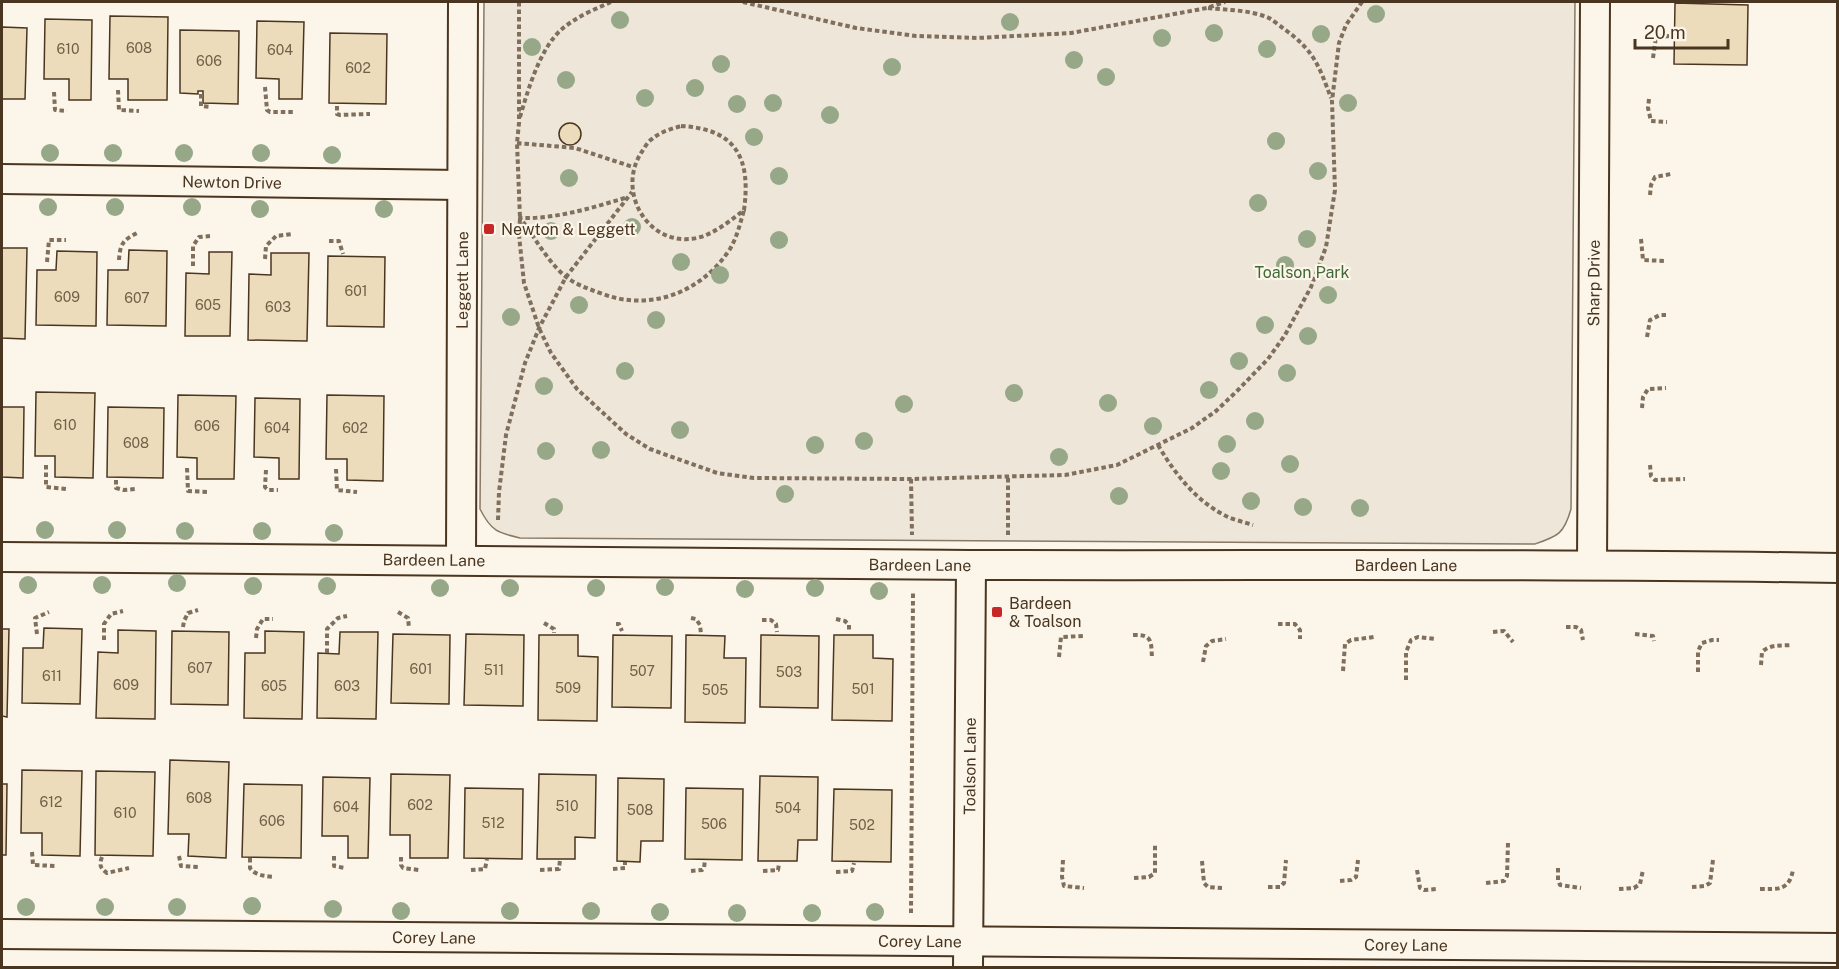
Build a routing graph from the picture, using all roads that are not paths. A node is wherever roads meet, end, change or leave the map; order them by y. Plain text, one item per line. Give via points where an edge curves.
1 (463, 2) edge
2 (1595, 2) edge
3 (2, 179) edge
4 (461, 185) junction
5 (2, 557) edge
6 (461, 558) junction
7 (971, 565) junction
8 (1592, 565) junction
9 (1838, 568) edge
10 (2, 934) edge
11 (1838, 948) edge
12 (968, 954) edge

1 - 4 street, Leggett Lane
2 - 8 street, Sharp Drive
3 - 4 street, Newton Drive
4 - 6 street, Leggett Lane
5 - 6 street, Bardeen Lane
6 - 7 street, Bardeen Lane
7 - 8 street, Bardeen Lane
7 - 12 street, Toalson Lane
8 - 9 street, Bardeen Lane
10 - 12 street, Corey Lane
11 - 12 street, Corey Lane

